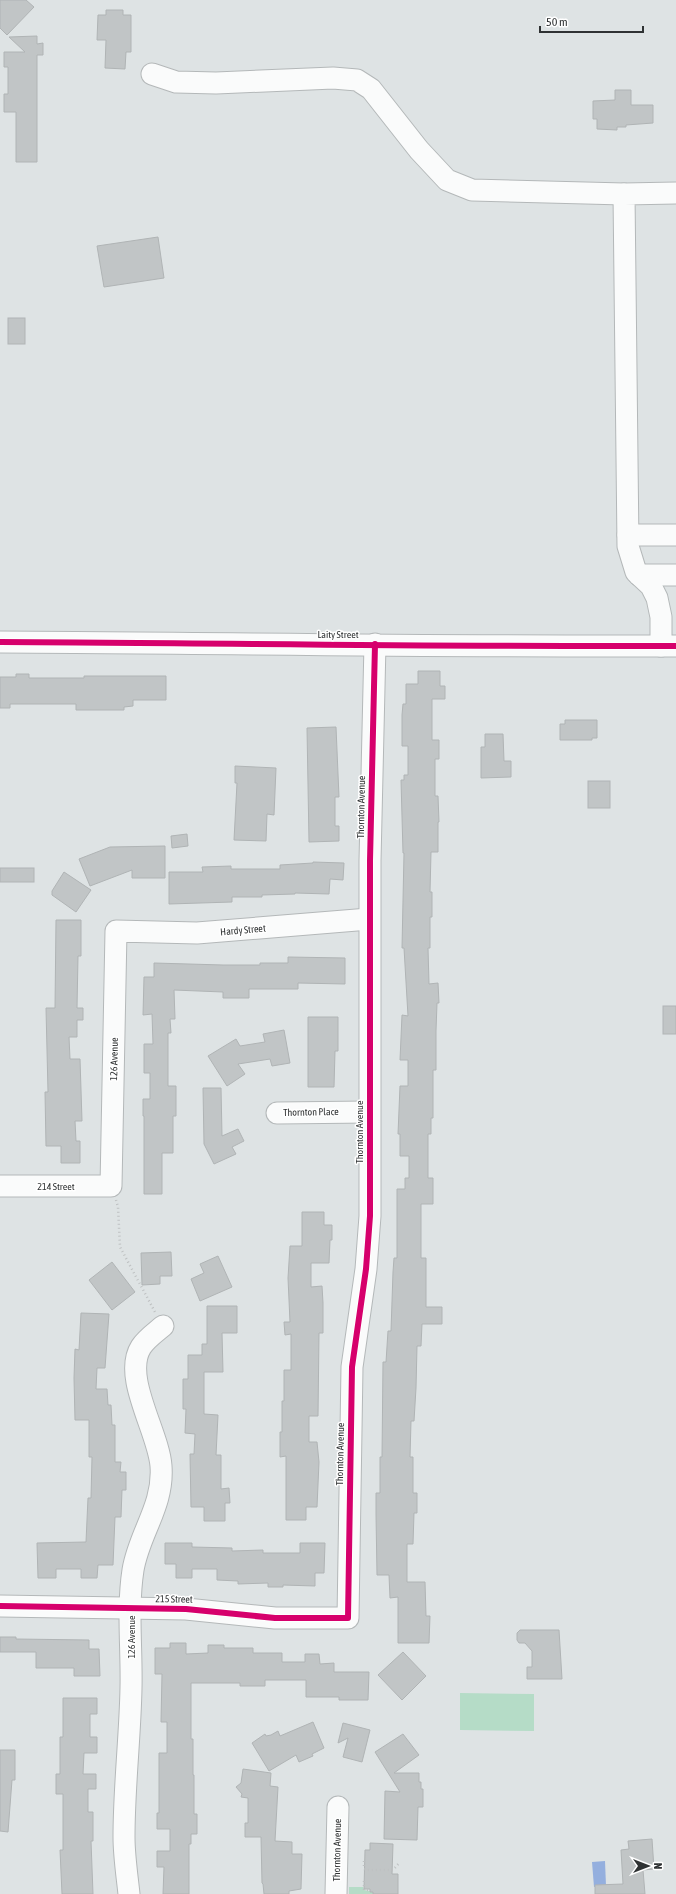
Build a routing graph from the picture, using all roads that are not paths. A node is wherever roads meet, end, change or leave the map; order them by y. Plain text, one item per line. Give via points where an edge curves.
1 (152, 74) dead end
2 (676, 193) edge
3 (624, 194) junction
4 (628, 535) junction
5 (676, 535) edge
6 (639, 575) junction
7 (676, 575) edge
8 (0, 642) edge
9 (374, 644) junction
10 (668, 646) edge
11 (369, 919) junction
12 (116, 931) joint
13 (369, 1112) junction
14 (277, 1113) dead end
15 (0, 1186) edge
16 (111, 1186) joint
17 (163, 1326) road end
18 (0, 1606) edge
19 (131, 1608) junction
20 (348, 1618) joint
21 (338, 1807) dead end
22 (129, 1894) edge
23 (336, 1894) edge

1 - 3 street via 176,82 216,83 333,78 357,80 371,89 419,150 447,180 472,190
2 - 3 street
3 - 4 street
4 - 5 street
4 - 6 street via 628,546
6 - 7 street
6 - 10 street via 651,586 657,598
8 - 9 street, Laity Street
9 - 10 street, Laity Street
9 - 11 street, Thornton Avenue
11 - 12 street, Hardy Street via 197,933
11 - 13 street, Thornton Avenue
12 - 16 street, 126 Avenue
13 - 14 street, Thornton Place
13 - 20 street, Thornton Avenue via 369,1232 352,1367
15 - 16 street, 214 Street
17 - 19 street, 126 Avenue via 142,1346 137,1358 138,1388 155,1436 161,1475 157,1506 140,1543 133,1569
18 - 19 street, 215 Street
19 - 20 street, 215 Street via 193,1609 275,1618
19 - 22 street, 126 Avenue via 131,1688 124,1837
21 - 23 street, Thornton Avenue

